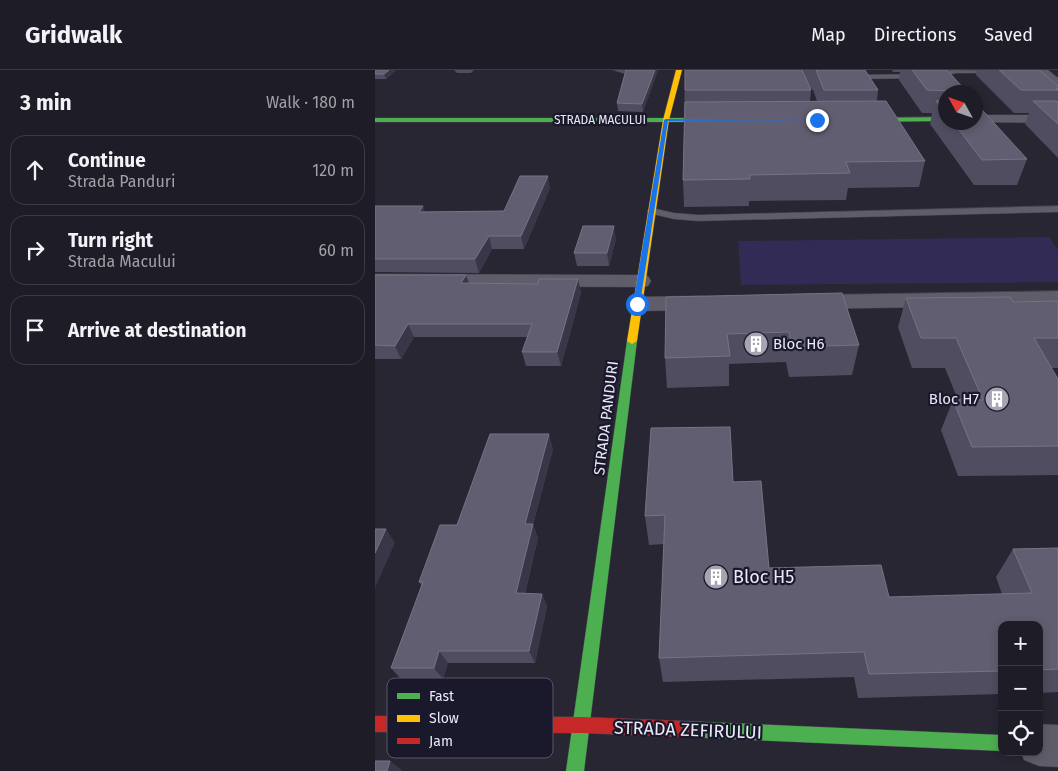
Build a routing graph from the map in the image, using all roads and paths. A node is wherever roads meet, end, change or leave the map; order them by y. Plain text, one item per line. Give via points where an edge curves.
1 (679, 70) edge
2 (1006, 71) edge
3 (1038, 71) edge
4 (845, 77) edge
5 (1058, 85) edge
6 (983, 119) edge
7 (1058, 119) edge
8 (375, 120) edge
9 (666, 120) junction
10 (695, 120) edge
11 (847, 120) edge
12 (938, 120) edge
13 (1058, 209) edge
14 (652, 211) junction
15 (375, 280) edge
16 (640, 281) junction
17 (1058, 298) edge
18 (784, 302) edge
19 (725, 303) edge
20 (637, 304) junction
21 (553, 725) edge
22 (581, 725) junction
23 (998, 744) edge
24 (1043, 745) edge
25 (1058, 746) edge
26 (575, 771) edge

1 - 9 street, STRADA PANDURI
2 - 4 lane
3 - 5 street
6 - 7 street
8 - 9 street, STRADA MACULUI
9 - 10 street, STRADA MACULUI
9 - 14 street, STRADA PANDURI
11 - 12 street
13 - 14 lane via 698,218
14 - 16 street, STRADA PANDURI
15 - 16 street
16 - 20 street, STRADA PANDURI
17 - 18 street
19 - 20 street
20 - 22 street, STRADA PANDURI
21 - 22 street, STRADA ZEFIRULUI
22 - 23 street, STRADA ZEFIRULUI
22 - 26 street, STRADA PANDURI
24 - 25 street

